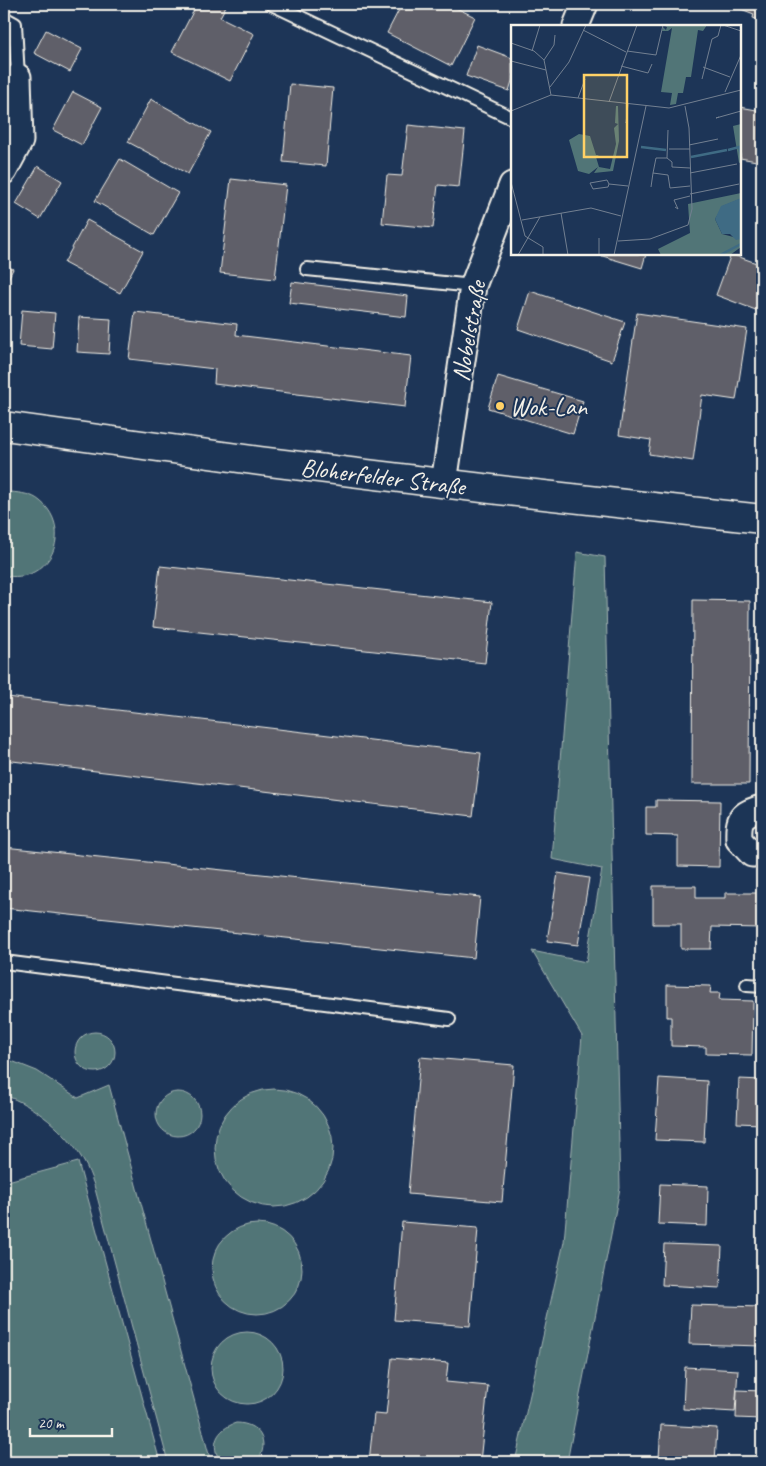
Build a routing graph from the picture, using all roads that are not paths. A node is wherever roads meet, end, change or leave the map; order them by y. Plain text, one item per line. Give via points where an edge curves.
1 (272, 4) edge
2 (585, 4) edge
3 (4, 18) edge
4 (576, 25) edge
5 (18, 76) joint
6 (511, 118) edge
7 (4, 171) edge
8 (511, 188) edge
9 (306, 268) dead end
10 (473, 286) junction
11 (4, 426) edge
12 (444, 483) junction
13 (762, 519) edge
14 (762, 808) edge
15 (762, 854) edge
16 (4, 962) edge
17 (747, 985) dead end
18 (762, 986) edge
19 (449, 1020) dead end

1 - 6 lane
2 - 4 street
3 - 5 lane via 15,24
5 - 7 street via 20,141
8 - 10 street, Nobelstraße
9 - 10 lane
10 - 12 street, Nobelstraße
11 - 12 street, Bloherfelder Straße
12 - 13 street, Bloherfelder Straße
14 - 15 street via 746,812 738,824 738,840 752,854
16 - 19 lane
17 - 18 lane

